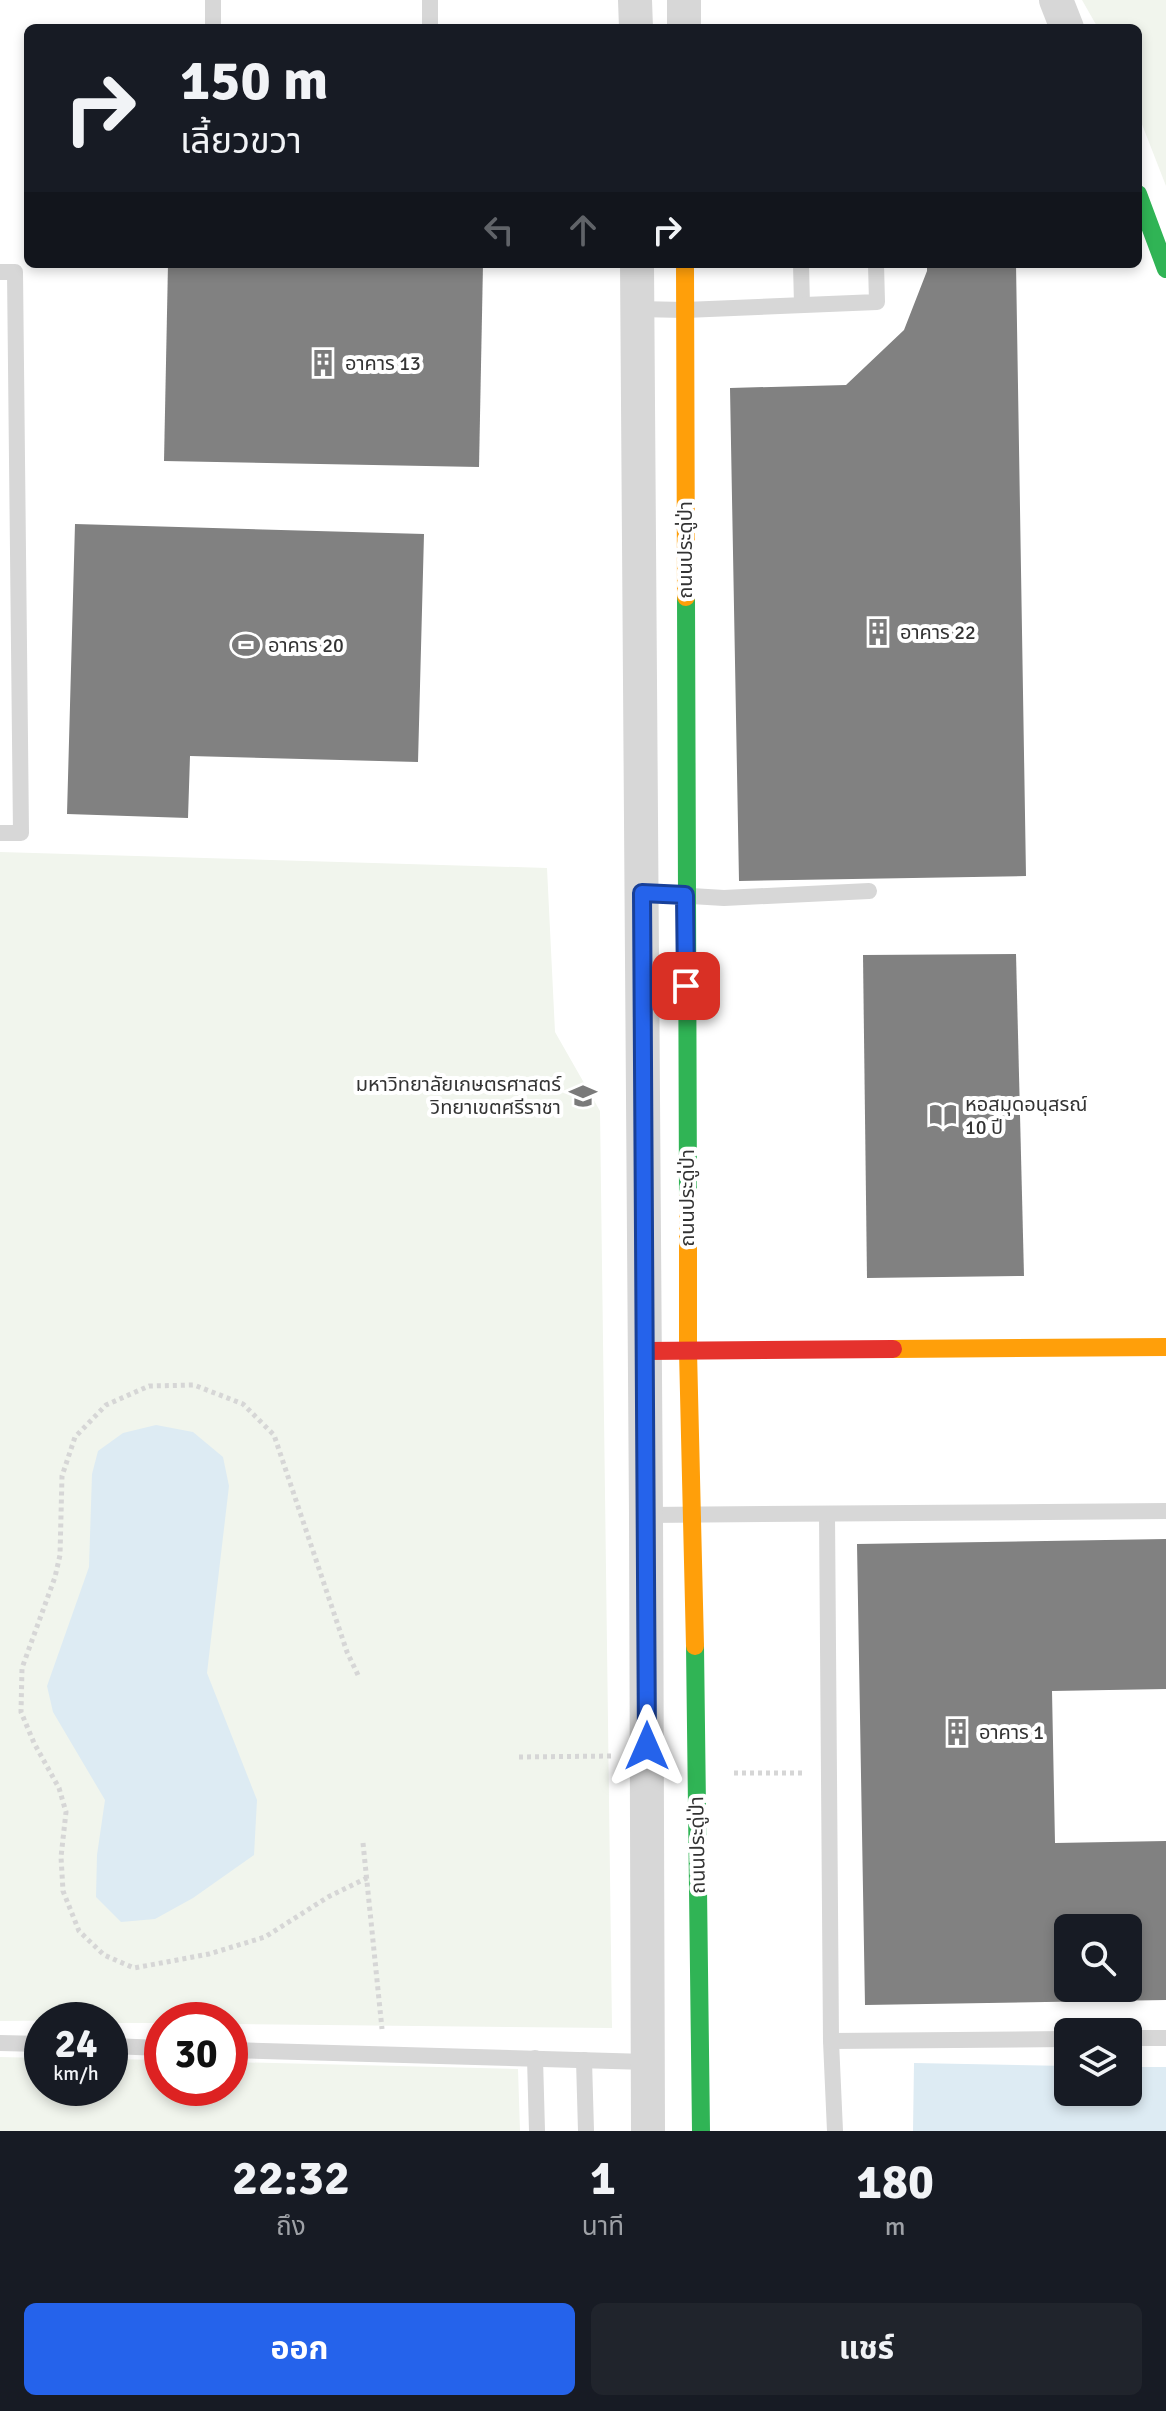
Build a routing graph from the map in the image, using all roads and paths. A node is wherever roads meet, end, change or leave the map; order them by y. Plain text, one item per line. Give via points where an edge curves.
1 (213, 0) edge
2 (430, 0) edge
3 (635, 0) edge
4 (684, 0) edge
5 (1056, 0) edge
6 (213, 24) edge
7 (430, 24) edge
8 (636, 24) edge
9 (684, 24) edge
10 (1065, 24) edge
11 (1142, 205) edge
12 (637, 268) edge
13 (685, 268) edge
14 (801, 268) edge
15 (876, 268) edge
16 (1166, 269) edge
17 (0, 272) edge
18 (802, 305) junction
19 (637, 309) junction
20 (685, 310) junction
21 (0, 833) edge
22 (869, 891) dead end
23 (642, 893) junction
24 (685, 895) junction
25 (1166, 1347) edge
26 (645, 1351) junction
27 (688, 1351) junction
28 (1166, 1511) edge
29 (827, 1514) junction
30 (646, 1515) junction
31 (693, 1515) junction
32 (358, 1675) dead end
33 (732, 1773) dead end
34 (829, 1773) junction
35 (363, 1843) dead end
36 (367, 1878) junction
37 (1142, 2038) edge
38 (1166, 2038) edge
39 (1054, 2039) edge
40 (831, 2041) junction
41 (0, 2043) edge
42 (24, 2044) edge
43 (248, 2050) edge
44 (384, 2054) junction
45 (535, 2058) junction
46 (584, 2060) junction
47 (647, 2062) junction
48 (537, 2131) edge
49 (586, 2131) edge
50 (648, 2131) edge
51 (701, 2131) edge
52 (835, 2131) edge

1 - 6 lane
2 - 7 lane
3 - 8 street
4 - 9 street
5 - 10 street
11 - 16 street
12 - 19 street
13 - 20 street, ถนนประดู่ป่า
14 - 18 lane
15 - 18 lane via 877,302
17 - 21 lane via 15,272 21,833
18 - 20 lane
19 - 20 lane
19 - 23 street
20 - 24 street, ถนนประดู่ป่า
22 - 24 lane
23 - 24 lane
23 - 26 street
24 - 27 street, ถนนประดู่ป่า
25 - 27 street
26 - 27 street
26 - 30 street
27 - 31 street, ถนนประดู่ป่า
28 - 29 lane
29 - 31 lane
29 - 34 lane
30 - 31 lane
30 - 47 street
31 - 51 street, ถนนประดู่ป่า
32 - 36 path via 274,1435 243,1404 194,1385 149,1386 106,1405 75,1437 62,1476 60,1555 22,1668 21,1712 66,1812 63,1891 79,1931 104,1955 134,1968 265,1937
33 - 34 path
34 - 40 lane
35 - 36 path
36 - 44 path
37 - 38 lane
39 - 40 lane
40 - 52 lane
41 - 42 lane
43 - 44 lane
44 - 45 lane
45 - 46 lane
45 - 48 lane
46 - 47 lane
46 - 49 lane
47 - 50 street

